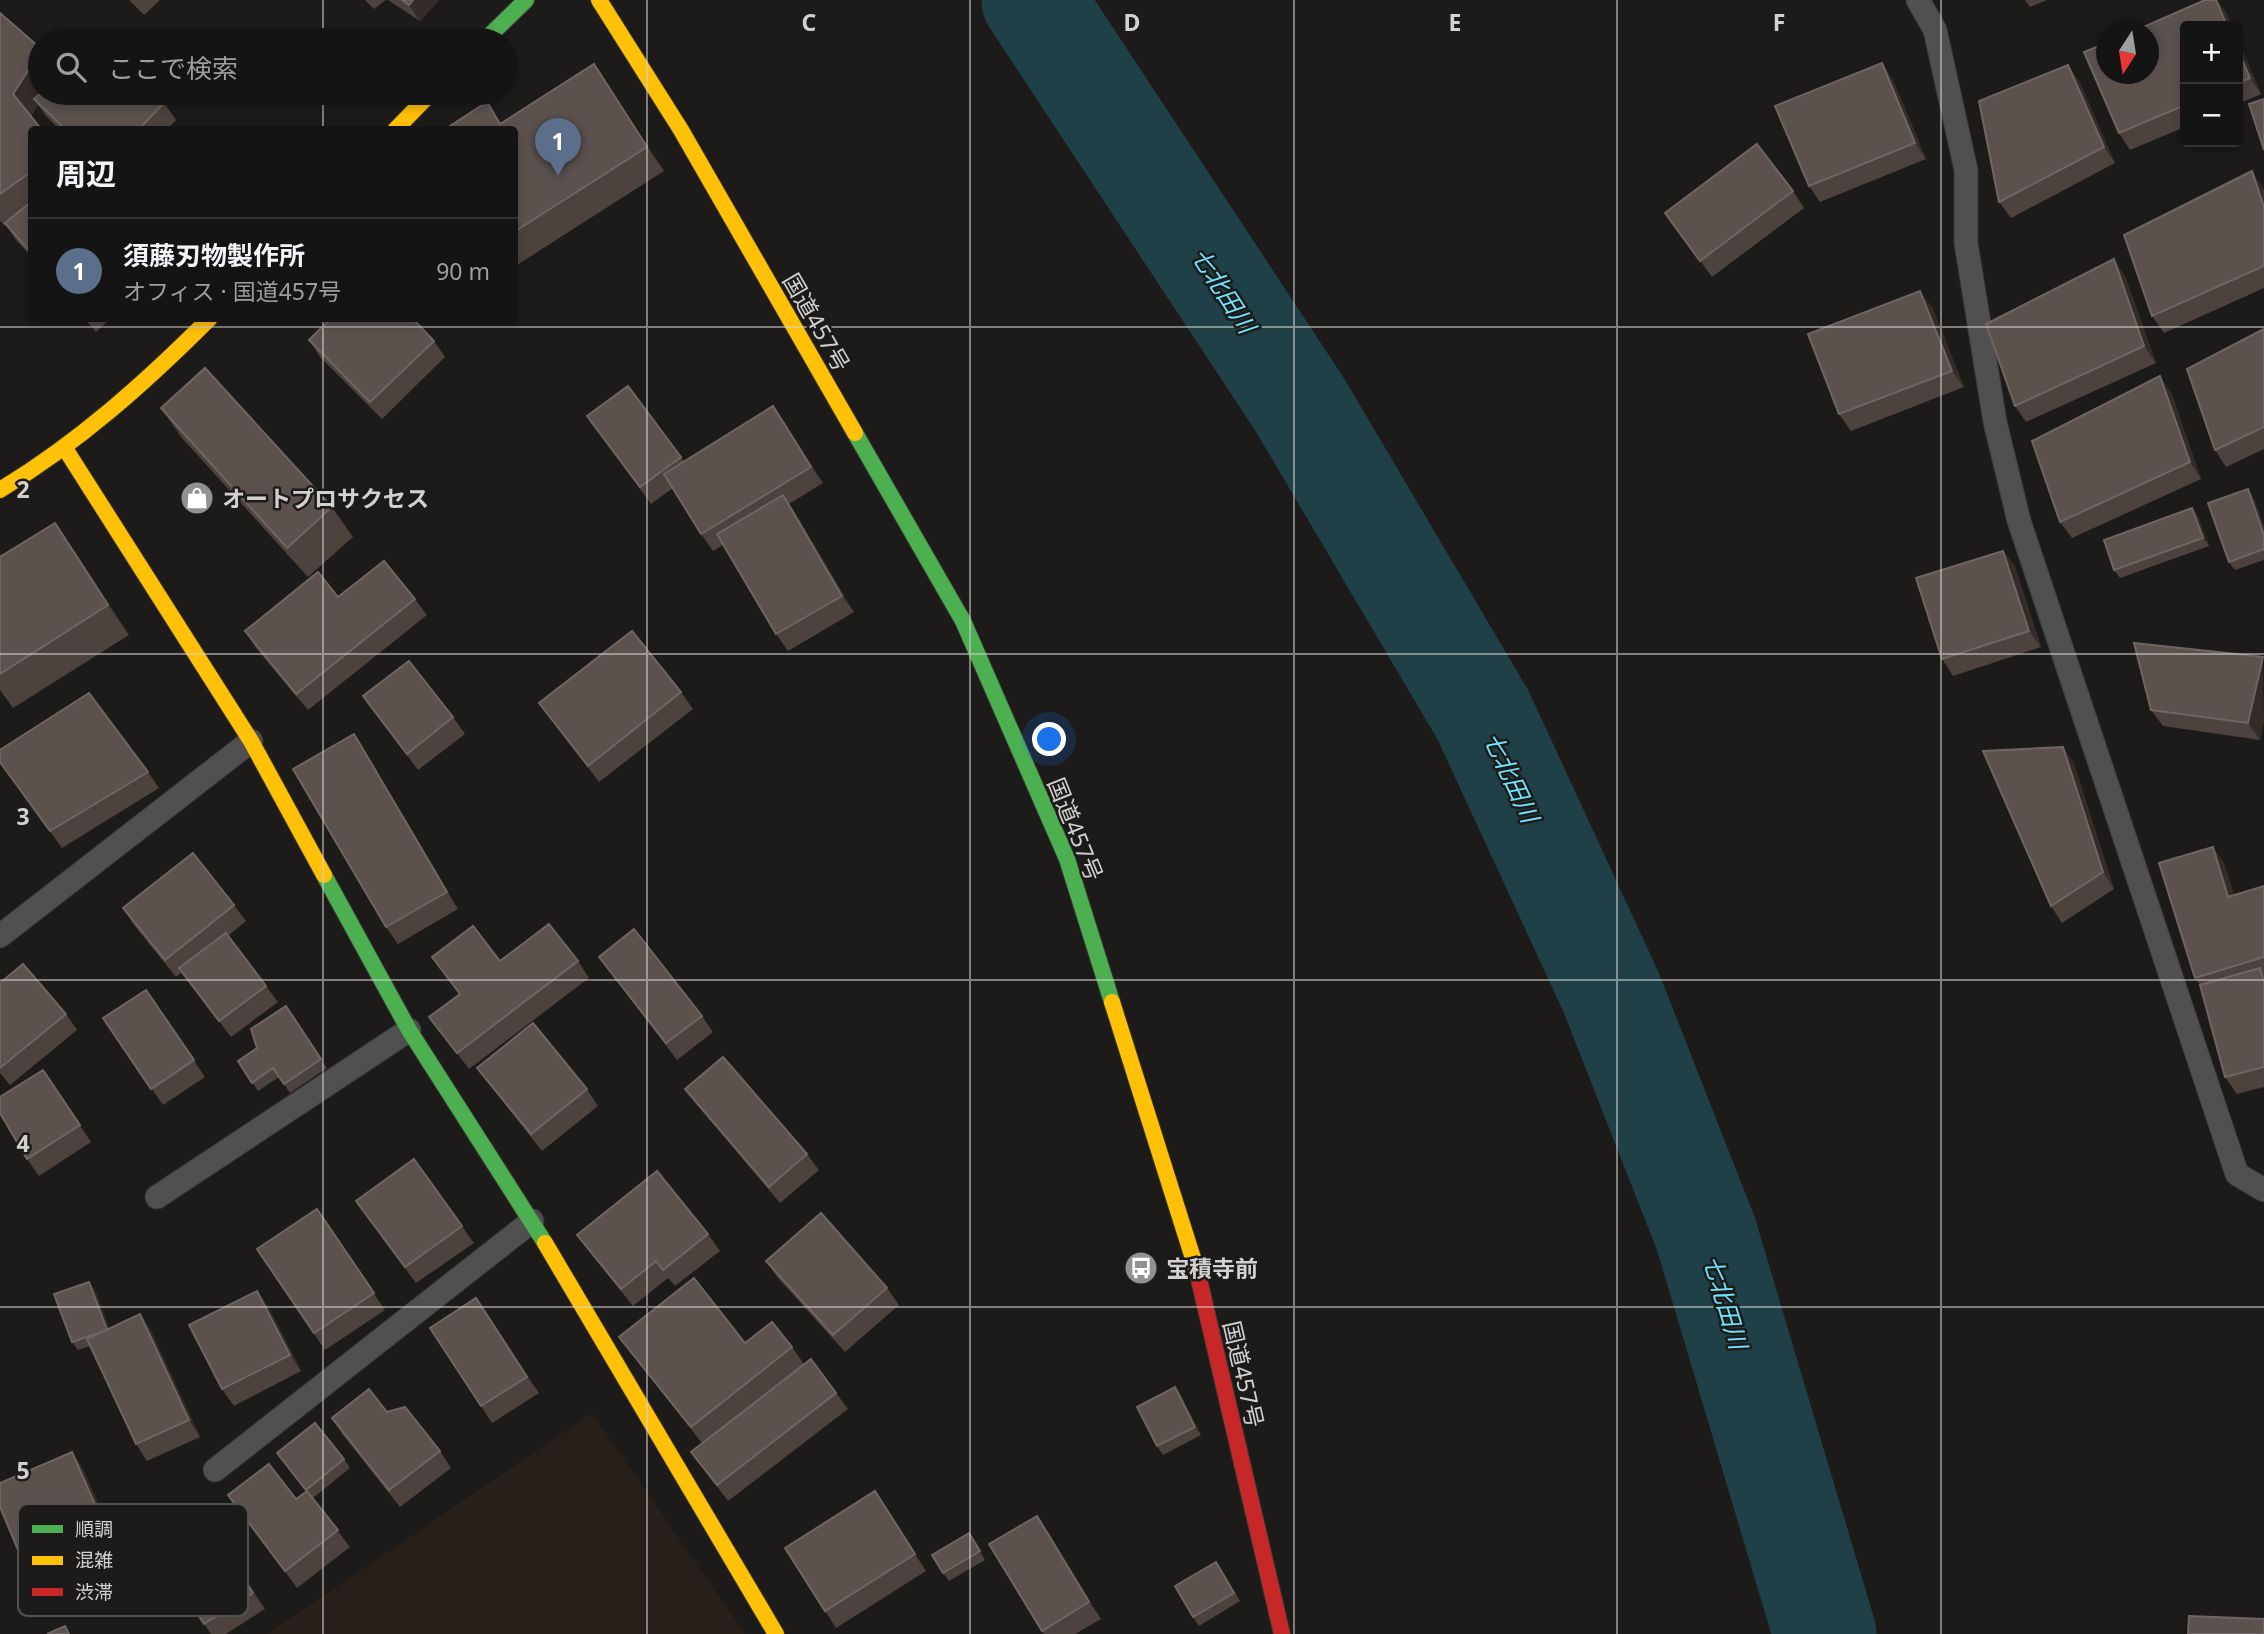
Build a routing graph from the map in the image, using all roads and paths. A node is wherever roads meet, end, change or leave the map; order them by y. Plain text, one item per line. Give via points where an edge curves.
1 (526, 0) edge
2 (599, 0) edge
3 (1918, 0) edge
4 (497, 28) edge
5 (419, 105) edge
6 (399, 126) edge
7 (206, 322) edge
8 (66, 450) junction
9 (0, 490) edge
10 (251, 741) junction
11 (0, 936) edge
12 (409, 1030) junction
13 (2264, 1190) edge
14 (157, 1197) dead end
15 (532, 1221) junction
16 (215, 1470) dead end
17 (776, 1634) edge
18 (1282, 1634) edge

1 - 4 main road
2 - 18 main road, 国道457号 via 681,130 963,621 1067,859 1194,1259
3 - 13 lane via 1935,30 1966,170 1966,243 1995,422 2019,521 2237,1174
5 - 6 main road
7 - 8 main road via 148,380
8 - 9 main road
8 - 10 main road
10 - 11 lane
10 - 12 main road
12 - 14 lane
12 - 15 main road
15 - 16 lane
15 - 17 main road

